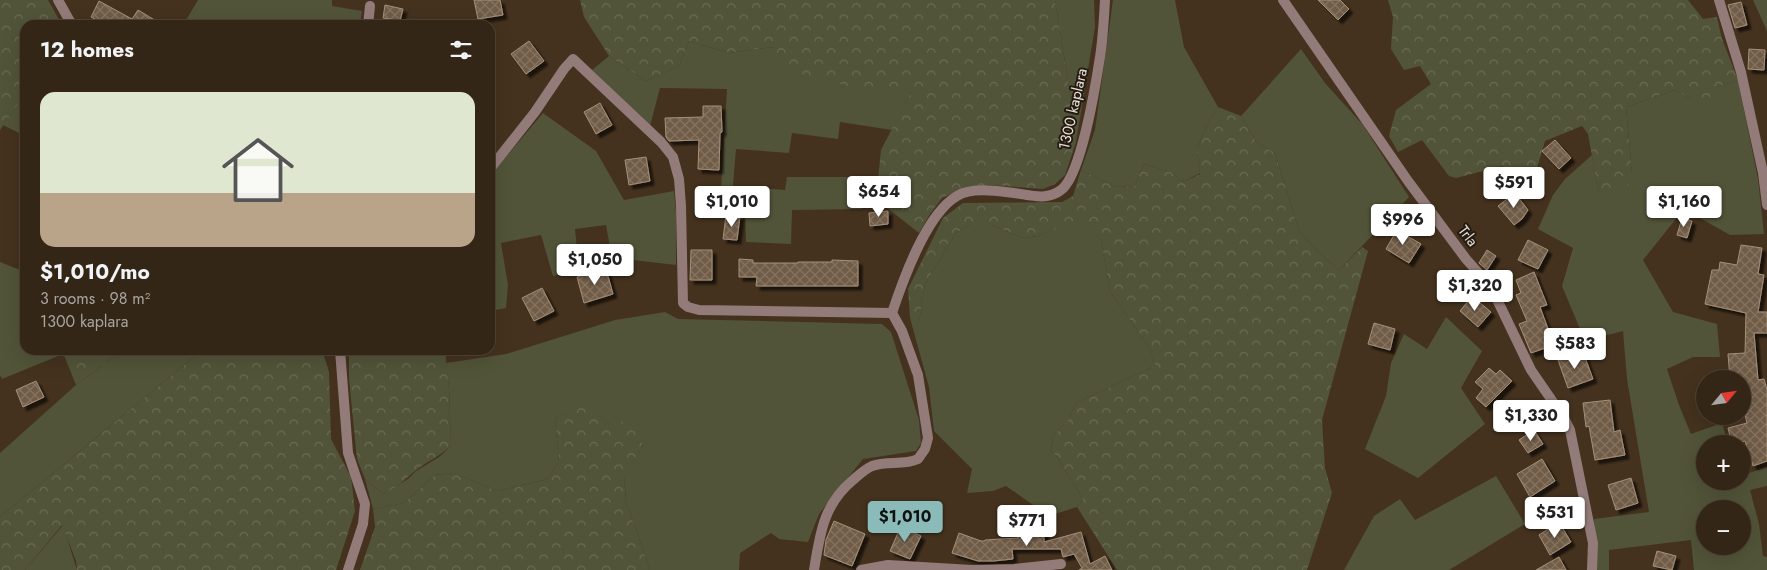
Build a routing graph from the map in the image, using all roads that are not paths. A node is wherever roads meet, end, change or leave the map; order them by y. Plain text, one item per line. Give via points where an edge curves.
1 (58, 0) edge
2 (1105, 0) edge
3 (1283, 0) edge
4 (1719, 0) edge
5 (370, 6) dead end
6 (69, 20) edge
7 (369, 20) edge
8 (495, 163) edge
9 (1767, 205) edge
10 (892, 313) junction
11 (340, 355) edge
12 (1061, 564) dead end
13 (348, 570) edge
14 (814, 570) edge
15 (861, 570) edge
16 (1592, 570) edge

1 - 6 street
2 - 10 street, 1300 kaplara via 1101,56 1084,144 1069,181 1063,189 1044,197 1000,191 958,195 940,211 927,230 910,263
3 - 16 street, Trla via 1408,181 1491,287 1531,370 1564,418 1570,430 1588,513 1593,543
4 - 9 street via 1741,72
5 - 7 street
8 - 10 street via 573,59 673,157 681,206 683,303 688,307 699,310
10 - 14 street via 918,375 927,444 918,459 865,469 839,493 820,531
11 - 13 street via 348,453 365,504 363,524
12 - 15 street via 1014,569 888,566

